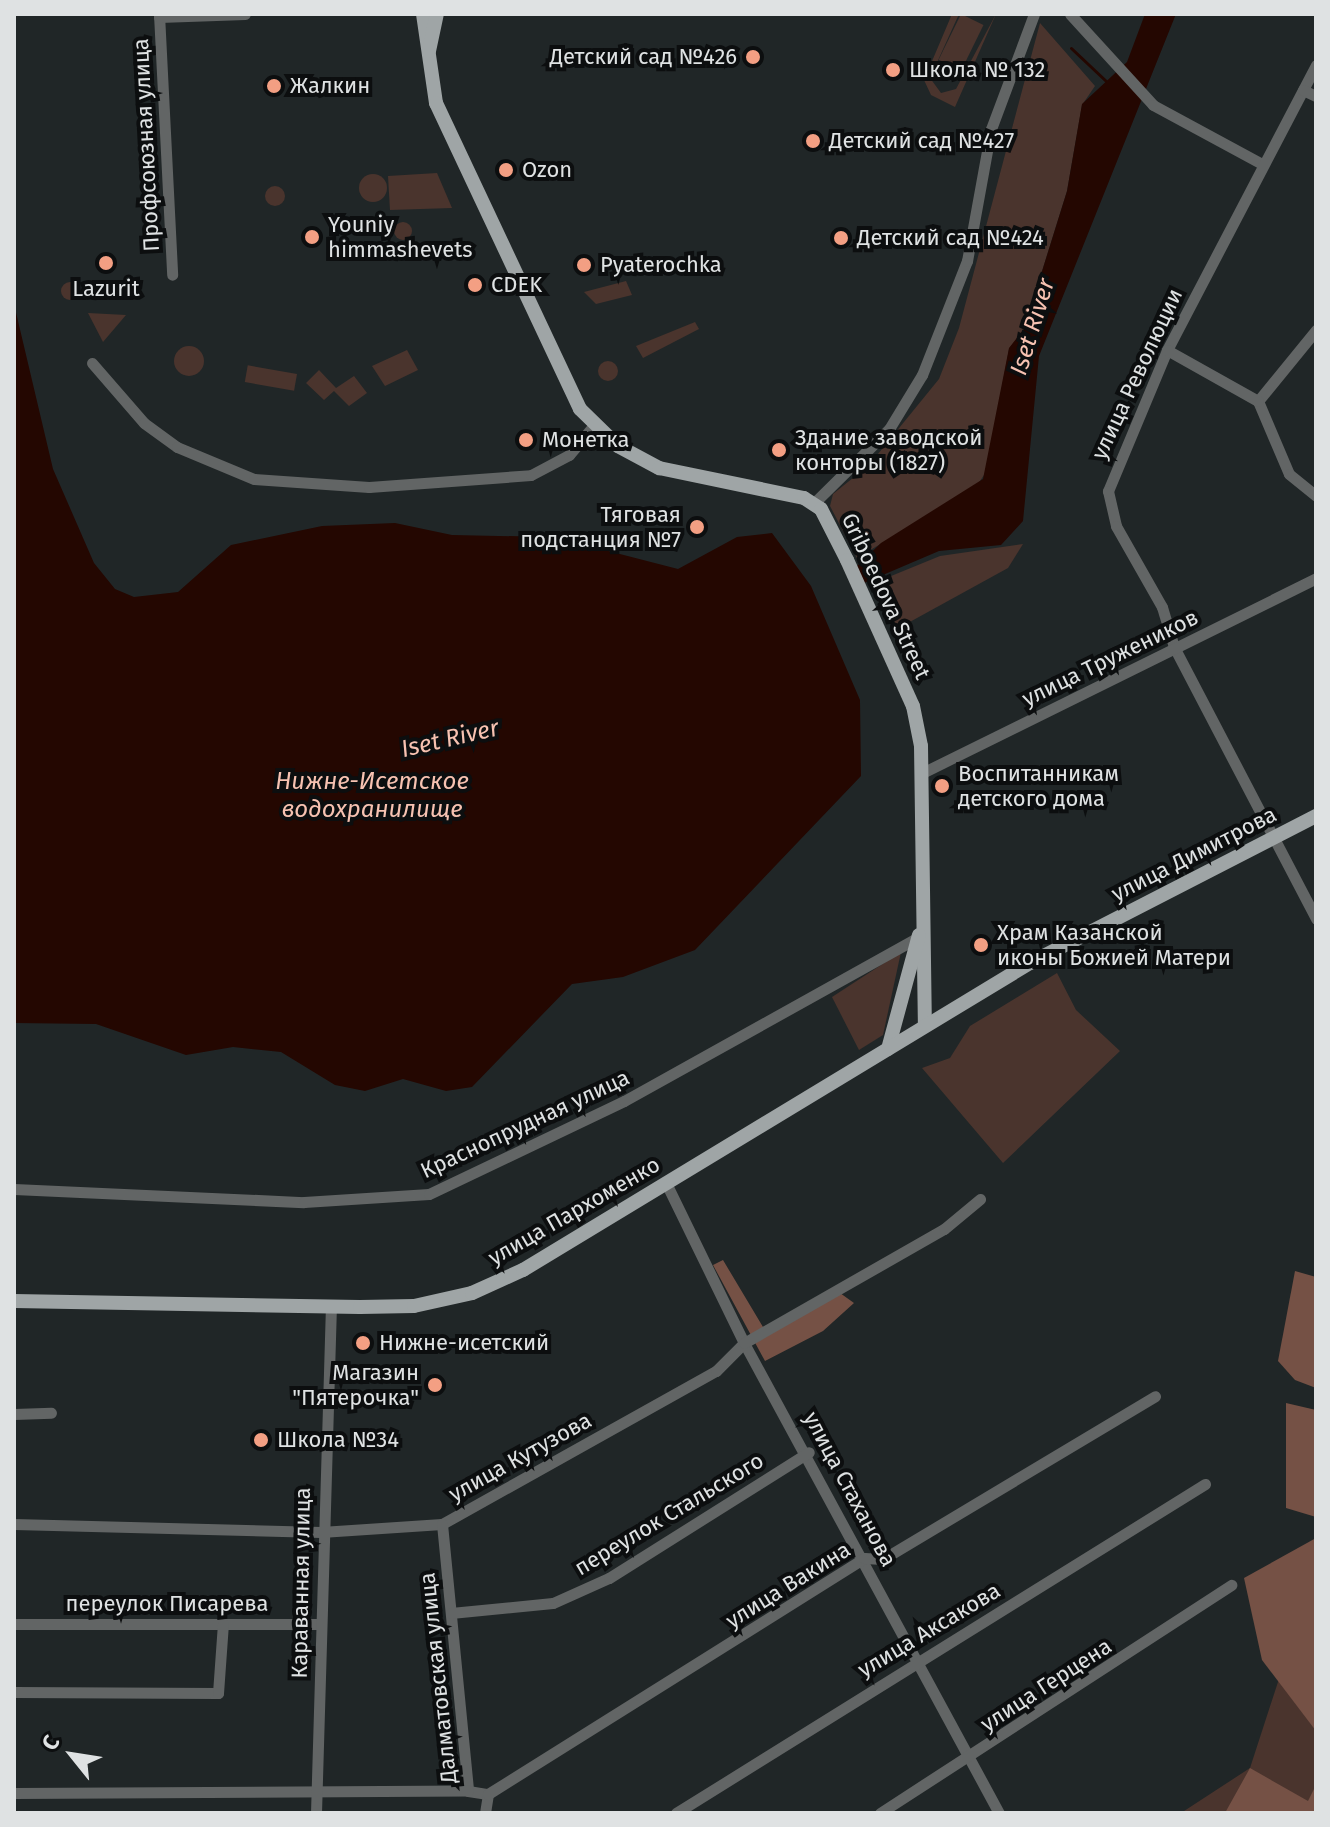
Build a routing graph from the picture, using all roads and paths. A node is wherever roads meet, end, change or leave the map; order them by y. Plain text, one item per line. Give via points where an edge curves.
1 (245, 14) edge
2 (423, 14) edge
3 (437, 14) edge
4 (1034, 14) edge
5 (1070, 14) edge
6 (159, 15) edge
7 (428, 59) junction
8 (1316, 65) edge
9 (1303, 90) junction
10 (1316, 96) edge
11 (1262, 164) junction
12 (172, 275) dead end
13 (1316, 330) edge
14 (1167, 350) junction
15 (92, 363) dead end
16 (1258, 401) junction
17 (594, 425) junction
18 (1316, 496) edge
19 (814, 503) junction
20 (1316, 578) edge
21 (1174, 647) junction
22 (922, 773) junction
23 (1316, 816) edge
24 (1277, 836) junction
25 (924, 919) junction
26 (1316, 919) edge
27 (919, 937) junction
28 (925, 1024) junction
29 (888, 1049) junction
30 (666, 1183) junction
31 (14, 1189) edge
32 (980, 1199) dead end
33 (14, 1301) edge
34 (331, 1306) junction
35 (744, 1343) junction
36 (1155, 1396) dead end
37 (51, 1413) dead end
38 (14, 1414) edge
39 (809, 1452) junction
40 (1205, 1484) dead end
41 (14, 1524) edge
42 (442, 1524) junction
43 (321, 1532) junction
44 (864, 1558) junction
45 (1231, 1585) dead end
46 (451, 1613) junction
47 (14, 1624) edge
48 (223, 1624) junction
49 (319, 1624) junction
50 (917, 1659) junction
51 (14, 1692) edge
52 (970, 1758) junction
53 (468, 1791) junction
54 (317, 1792) junction
55 (14, 1793) edge
56 (488, 1794) junction
57 (316, 1813) edge
58 (485, 1813) edge
59 (676, 1813) edge
60 (880, 1813) edge
61 (999, 1813) edge

1 - 6 street
2 - 7 main road, Griboedova Street
3 - 7 main road, Griboedova Street
4 - 19 street via 1000,100 967,261 934,351 889,429
5 - 11 street via 1153,105
6 - 12 street, Профсоюзная улица
7 - 17 main road, Griboedova Street via 436,103 526,304 564,383
8 - 9 street, улица Революции
9 - 10 street
9 - 11 street, улица Революции
11 - 14 street, улица Революции
13 - 16 street
14 - 16 street
14 - 21 street, улица Революции via 1108,491 1116,526 1162,607
15 - 17 street via 144,423 177,447 254,479 369,487 531,475 569,455
16 - 18 street via 1289,474
17 - 19 main road, Griboedova Street via 659,468
19 - 22 main road, Griboedova Street via 847,560 913,706
20 - 21 street, улица Тружеников
21 - 22 street, улица Тружеников
21 - 24 street, улица Революции
22 - 25 main road, Griboedova Street
23 - 24 main road, улица Димитрова
24 - 26 street, улица Революции
24 - 28 main road, улица Димитрова
25 - 27 main road, Griboedova Street
25 - 28 main road, Griboedova Street
27 - 29 main road, Griboedova Street
27 - 31 street, Краснопрудная улица via 624,1101 429,1194 304,1202
28 - 29 main road, улица Пархоменко
29 - 30 main road, улица Пархоменко
30 - 34 main road, улица Пархоменко via 472,1293 414,1306
30 - 35 street, улица Стаханова
32 - 35 street, улица Кутузова via 944,1229
33 - 34 main road, улица Пархоменко
34 - 43 street, Караванная улица
35 - 39 street, улица Стаханова
35 - 42 street, улица Кутузова via 716,1371
36 - 44 street, улица Вакина via 883,1559
37 - 38 street
39 - 44 street, улица Стаханова
39 - 46 street, переулок Стальского via 609,1578 553,1603
40 - 50 street, улица Аксакова
41 - 43 street, улица Кутузова
42 - 43 street, улица Кутузова
42 - 46 street, Далматовская улица
43 - 49 street, Караванная улица
44 - 50 street, улица Стаханова
44 - 56 street, улица Вакина
45 - 52 street, улица Герцена
46 - 53 street, Далматовская улица
47 - 48 street, переулок Писарева
48 - 49 street, переулок Писарева
48 - 51 street via 218,1693
49 - 54 street, Караванная улица
50 - 52 street, улица Стаханова
50 - 59 street, улица Аксакова
52 - 60 street, улица Герцена
52 - 61 street, улица Стаханова
53 - 54 street
53 - 56 street, Далматовская улица
54 - 55 street
54 - 57 street, Караванная улица
56 - 58 street, Далматовская улица

